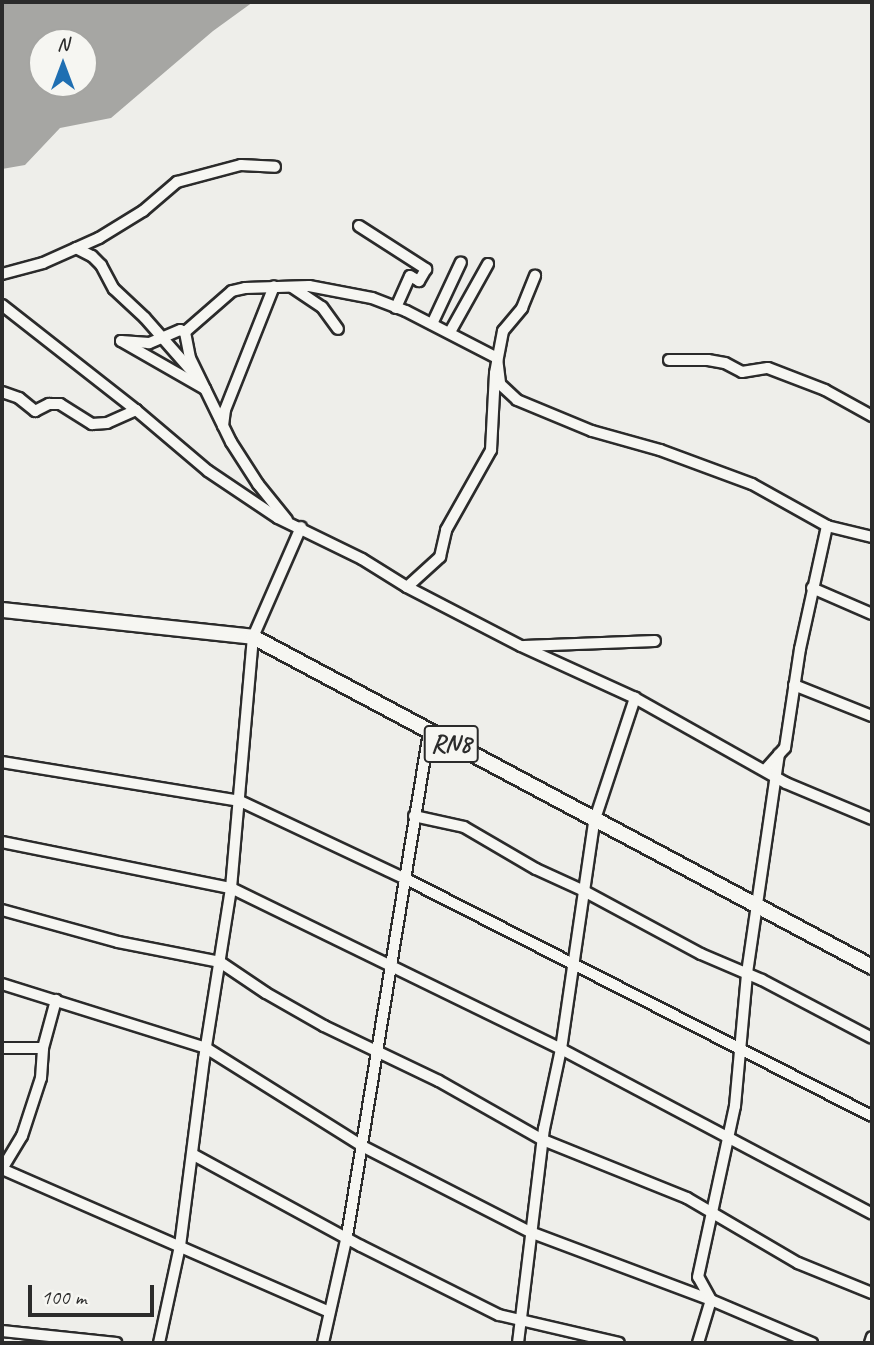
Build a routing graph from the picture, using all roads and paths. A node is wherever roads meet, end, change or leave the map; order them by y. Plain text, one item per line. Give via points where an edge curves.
1 (275, 167) dead end
2 (359, 226) dead end
3 (76, 248) junction
4 (461, 262) dead end
5 (488, 264) dead end
6 (2, 274) edge
7 (535, 275) dead end
8 (275, 286) junction
9 (291, 286) junction
10 (2, 305) edge
11 (396, 307) junction
12 (432, 324) junction
13 (338, 328) dead end
14 (185, 332) junction
15 (450, 332) junction
16 (161, 339) junction
17 (497, 358) junction
18 (669, 360) dead end
19 (203, 385) junction
20 (2, 392) edge
21 (136, 410) junction
22 (872, 416) edge
23 (223, 426) junction
24 (289, 522) junction
25 (827, 526) junction
26 (301, 527) junction
27 (872, 537) edge
28 (407, 587) junction
29 (812, 588) junction
30 (2, 610) edge
31 (872, 614) edge
32 (253, 637) junction
33 (655, 640) dead end
34 (521, 646) junction
35 (794, 685) junction
36 (635, 698) junction
37 (872, 716) edge
38 (429, 732) junction
39 (779, 754) junction
40 (2, 762) edge
41 (765, 770) junction
42 (777, 777) junction
43 (240, 801) junction
44 (414, 816) junction
45 (872, 819) edge
46 (594, 822) junction
47 (2, 842) edge
48 (405, 879) junction
49 (231, 888) junction
50 (584, 891) junction
51 (756, 904) junction
52 (2, 910) edge
53 (220, 961) junction
54 (574, 965) junction
55 (390, 966) junction
56 (872, 967) edge
57 (747, 973) junction
58 (2, 984) edge
59 (56, 1000) junction
60 (872, 1038) edge
61 (2, 1048) edge
62 (43, 1048) junction
63 (206, 1048) junction
64 (561, 1049) junction
65 (740, 1049) junction
66 (378, 1051) junction
67 (872, 1116) edge
68 (728, 1137) junction
69 (542, 1140) junction
70 (362, 1146) junction
71 (192, 1154) junction
72 (2, 1169) edge
73 (712, 1211) junction
74 (872, 1214) edge
75 (530, 1232) junction
76 (347, 1236) junction
77 (180, 1246) junction
78 (872, 1293) edge
79 (710, 1300) junction
80 (329, 1312) junction
81 (521, 1322) junction
82 (2, 1332) edge
83 (872, 1336) edge
84 (787, 1339) edge
85 (116, 1343) edge
86 (159, 1343) edge
87 (323, 1343) edge
88 (518, 1343) edge
89 (619, 1343) edge
90 (698, 1343) edge
91 (812, 1343) edge
92 (870, 1343) edge

1 - 3 street via 242,164 177,182 144,211
2 - 11 street via 426,269 419,281 410,276
3 - 6 street
3 - 16 street via 101,265 114,289
4 - 12 street
5 - 15 street
7 - 17 street via 522,308 503,331
8 - 9 street
8 - 14 street via 232,291
8 - 23 street via 225,410
9 - 11 street via 357,295
9 - 13 street via 322,307
10 - 21 street
11 - 12 street
12 - 15 street
14 - 16 street
14 - 19 street via 190,358
15 - 17 street
16 - 19 street
16 - 19 street via 121,341
17 - 25 street via 500,384 517,400 592,431 752,484
17 - 28 street via 491,450 446,530 440,557
18 - 22 street via 708,360 742,372 768,368 825,390
19 - 23 street
20 - 21 street via 35,411 60,404 92,424 107,423
21 - 24 street via 208,471
23 - 24 street via 258,484
24 - 26 street
25 - 27 street
25 - 29 street
26 - 28 street
26 - 32 street
28 - 34 street
29 - 31 street
29 - 35 street
30 - 32 main road, RN8
32 - 38 main road, RN8
32 - 43 street
33 - 34 street
34 - 36 street
35 - 37 street
35 - 39 street via 785,748
36 - 41 street
36 - 46 street
38 - 44 street
38 - 46 main road, RN8
39 - 41 street
39 - 42 street
40 - 43 street
41 - 42 street
42 - 45 street
42 - 51 street
43 - 48 street
43 - 49 street
44 - 48 street
44 - 50 street via 464,827
46 - 50 street
46 - 51 main road, RN8
47 - 49 street
48 - 54 street
48 - 55 street
49 - 53 street
49 - 55 street
50 - 54 street
50 - 57 street via 701,954
51 - 56 main road, RN8
51 - 57 street
52 - 53 street via 118,942
53 - 63 street
53 - 66 street via 266,993
54 - 64 street
54 - 65 street
55 - 64 street
55 - 66 street
57 - 60 street
57 - 65 street
58 - 59 street
59 - 62 street
59 - 63 street
61 - 62 street
62 - 72 street via 41,1078 22,1136
63 - 70 street
63 - 71 street
64 - 68 street
64 - 69 street
65 - 67 street
65 - 68 street
66 - 69 street
66 - 70 street
68 - 73 street
68 - 74 street
69 - 73 street
69 - 75 street
70 - 75 street
70 - 76 street
71 - 76 street
71 - 77 street
72 - 77 street
73 - 78 street via 798,1263
73 - 79 street via 698,1277
75 - 79 street
75 - 81 street
76 - 80 street
76 - 81 street
77 - 80 street
77 - 86 street
79 - 84 street
79 - 90 street
80 - 87 street
81 - 88 street
81 - 89 street
82 - 85 street
83 - 92 street
84 - 91 street

